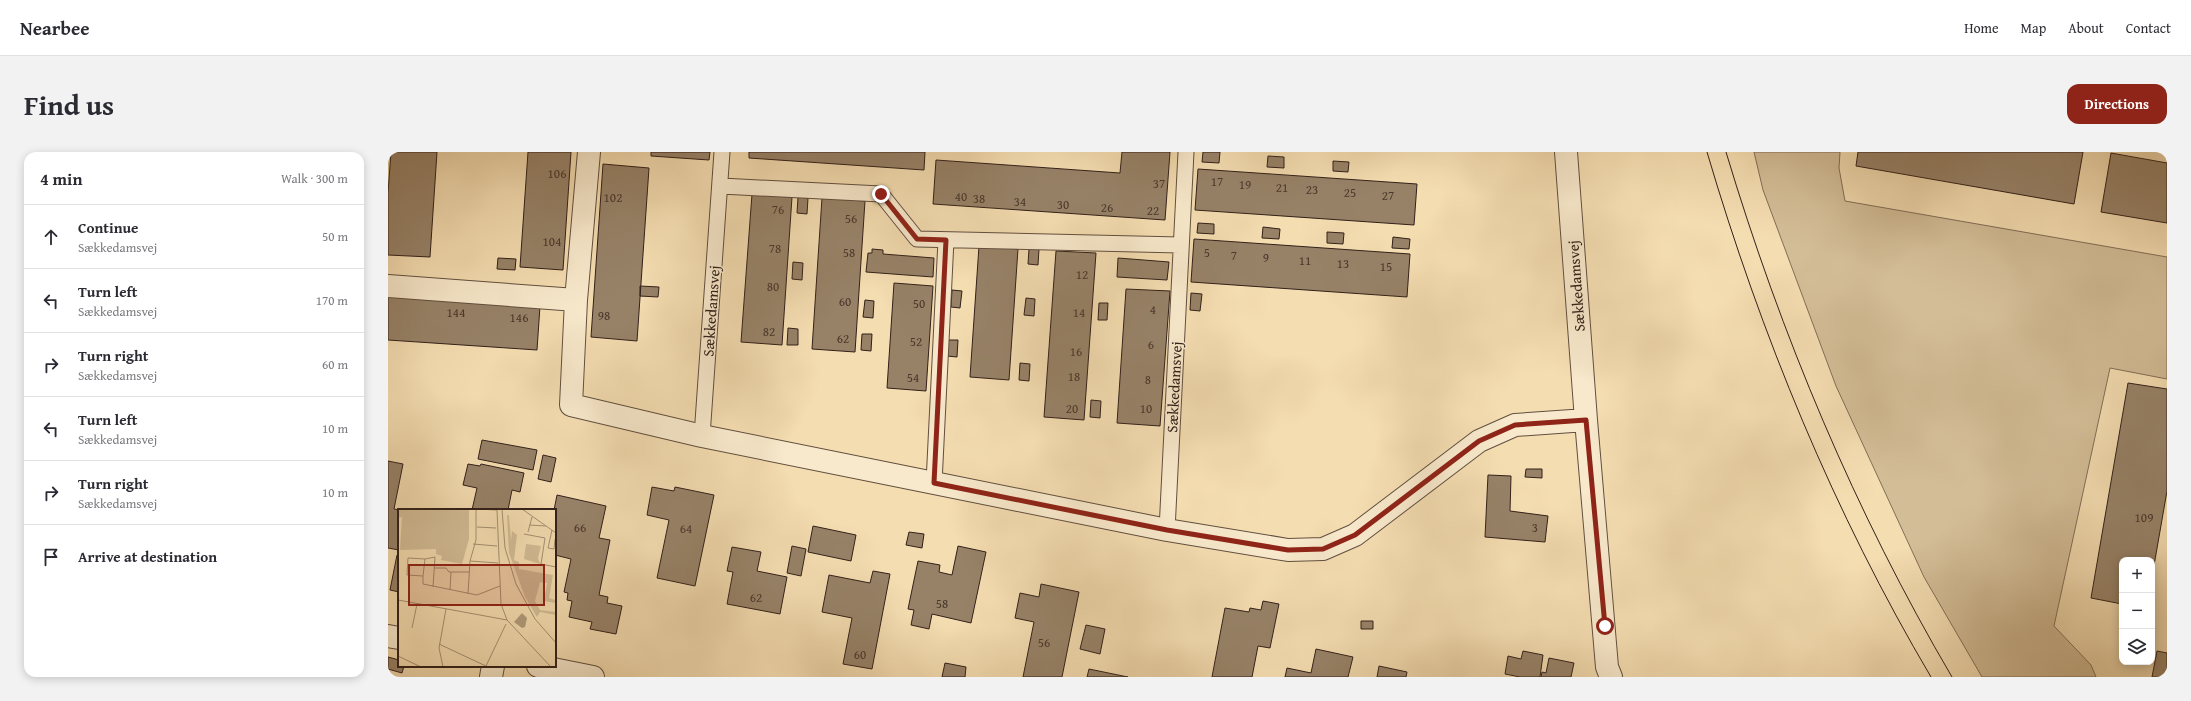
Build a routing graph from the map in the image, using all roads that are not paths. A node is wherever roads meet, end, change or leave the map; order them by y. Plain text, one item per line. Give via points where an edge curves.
1 (589, 152) edge
2 (722, 152) edge
3 (1186, 152) edge
4 (1566, 152) edge
5 (721, 186) junction
6 (946, 240) junction
7 (1180, 245) junction
8 (388, 286) edge
9 (576, 300) junction
10 (1586, 420) junction
11 (702, 436) junction
12 (934, 483) junction
13 (1167, 530) junction
14 (388, 636) edge
15 (398, 638) edge
16 (493, 667) edge
17 (543, 667) edge
18 (491, 677) edge
19 (593, 677) edge
20 (1611, 677) edge

1 - 9 street
2 - 5 lane, Sækkedamsvej
3 - 7 lane, Sækkedamsvej
4 - 10 street, Sækkedamsvej
5 - 6 lane via 881,194 917,239
5 - 11 lane, Sækkedamsvej
6 - 7 lane
6 - 12 lane
7 - 13 lane, Sækkedamsvej
8 - 9 street
9 - 11 street via 571,404
10 - 13 street via 1515,425 1479,441 1355,535 1323,549 1288,550
10 - 20 street, Sækkedamsvej via 1607,667
11 - 12 street
12 - 13 street
14 - 15 street
16 - 18 street
17 - 19 street

